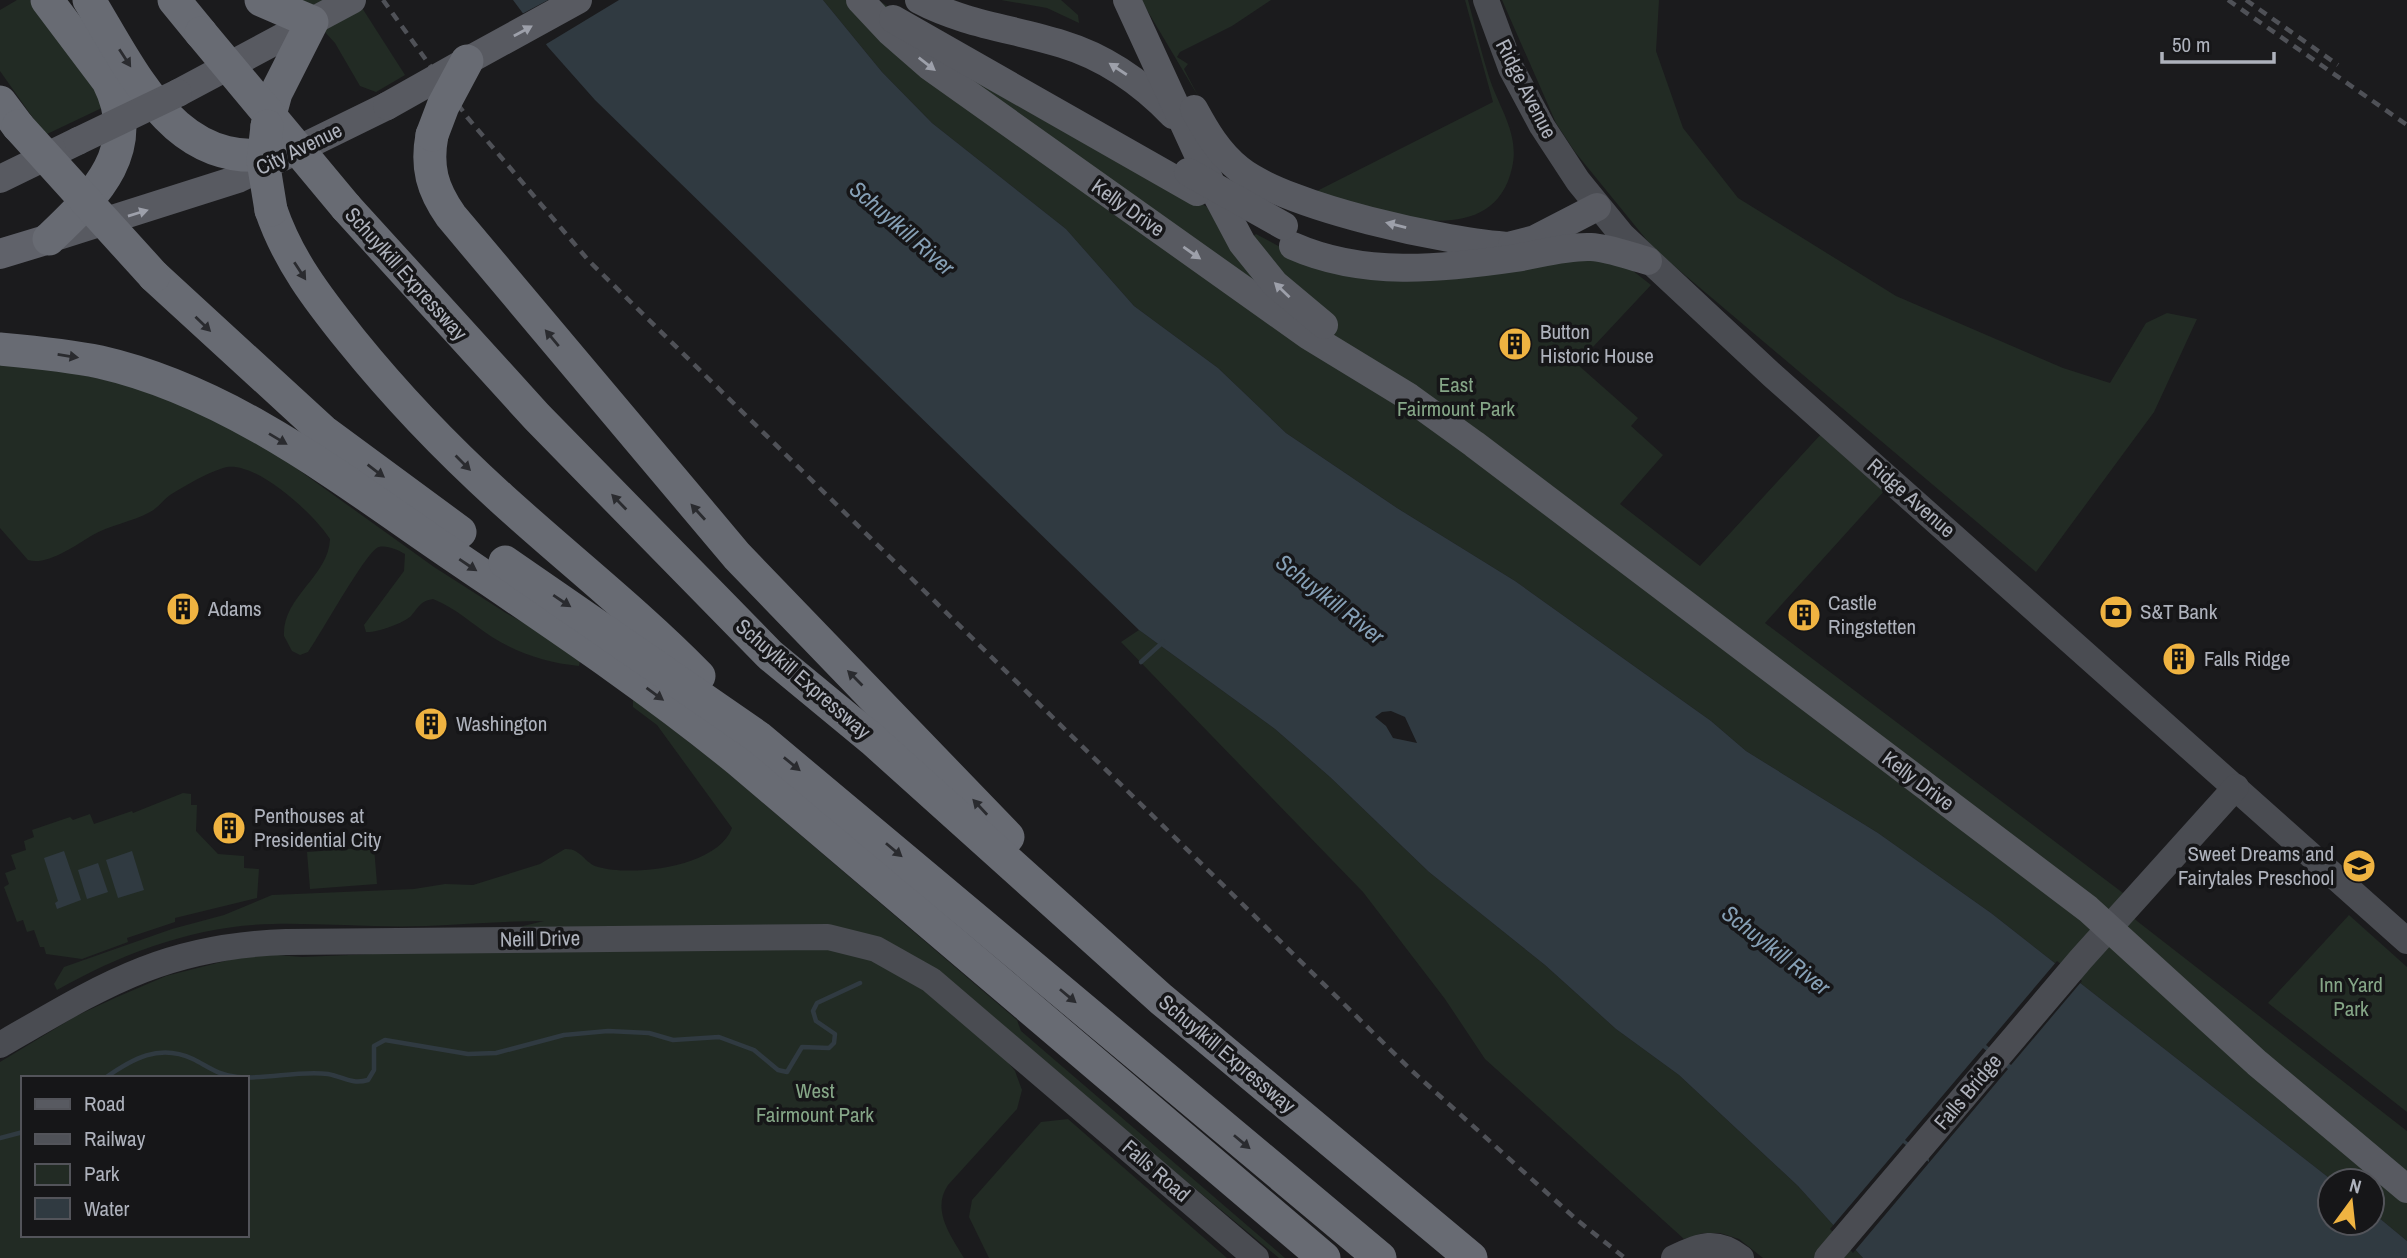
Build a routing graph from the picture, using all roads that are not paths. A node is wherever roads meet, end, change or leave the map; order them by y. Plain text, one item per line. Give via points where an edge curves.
1 (47, 0) edge
2 (89, 0) edge
3 (173, 0) edge
4 (261, 0) edge
5 (352, 0) edge
6 (578, 0) edge
7 (860, 0) edge
8 (869, 0) edge
9 (896, 0) edge
10 (919, 0) edge
11 (1129, 0) edge
12 (1486, 0) edge
13 (312, 22) junction
14 (285, 52) junction
15 (467, 61) junction
16 (9, 114) edge
17 (1187, 130) junction
18 (300, 148) junction
19 (0, 179) edge
20 (1192, 182) junction
21 (1597, 207) junction
22 (49, 239) junction
23 (1519, 251) junction
24 (0, 254) edge
25 (1648, 261) junction
26 (0, 349) edge
27 (1409, 397) junction
28 (770, 656) junction
29 (758, 737) junction
30 (2236, 788) junction
31 (2110, 928) junction
32 (2407, 941) edge
33 (1161, 999) junction
34 (0, 1045) edge
35 (1055, 1086) joint
36 (1283, 1176) junction
37 (2407, 1189) edge
38 (1830, 1255) edge
39 (1742, 1257) edge
40 (1256, 1258) edge
41 (1324, 1258) edge
42 (1340, 1258) edge
43 (1380, 1258) edge
44 (1440, 1258) edge
45 (1471, 1258) edge
46 (1674, 1258) edge

1 - 22 highway via 108,81 120,123 116,157 108,175
2 -> 18 highway via 143,86 168,119 191,139 248,156
28 -> 3 highway, Schuylkill Expressway, bridge via 537,417 346,207
4 - 13 highway
5 - 13 main road
15 -> 6 main road, City Avenue
7 -> 27 main road, Kelly Drive via 908,49 951,82 1309,336
8 - 20 main road via 908,29
9 - 20 main road
17 -> 10 main road via 1138,83 1096,57 961,18
11 - 17 main road, Kelly Drive
23 -> 11 main road via 1367,219 1286,195 1251,177 1211,139
12 - 21 main road, Ridge Avenue via 1525,96
13 - 14 highway
14 - 19 main road, bridge via 178,93
14 -> 29 highway, bridge via 263,160 271,210 303,277 397,394 503,500 652,629
15 - 18 main road, City Avenue, bridge
33 -> 15 highway, bridge via 801,624 678,489 444,207 430,176 432,135
16 -> 29 highway, bridge via 154,276 269,384 377,472
27 -> 17 main road, Kelly Drive via 1295,302 1258,264 1228,220
22 -> 18 main road, City Avenue via 238,179
20 - 23 main road, bridge via 1289,236 1335,248 1380,255
21 - 23 main road
21 - 25 main road, Ridge Avenue
22 - 24 highway, City Avenue
23 - 25 main road via 1593,247
25 - 30 main road, Ridge Avenue
26 -> 41 highway via 101,362 226,410 336,476 589,648 738,760
27 - 31 main road, Kelly Drive via 1564,510
28 - 33 highway, Schuylkill Expressway via 873,740
28 - 44 highway via 841,736 984,868
29 -> 36 highway
30 - 31 main road, Falls Bridge
30 - 32 main road, Ridge Avenue
31 - 37 main road, Kelly Drive via 2257,1063
31 - 38 main road, Falls Bridge
33 - 45 highway, Schuylkill Expressway
34 - 35 main road, Neill Drive via 139,969 219,946 810,936 860,943 918,971
35 - 40 main road, Falls Road
36 - 42 highway
36 - 43 highway
39 - 46 main road via 1712,1244

